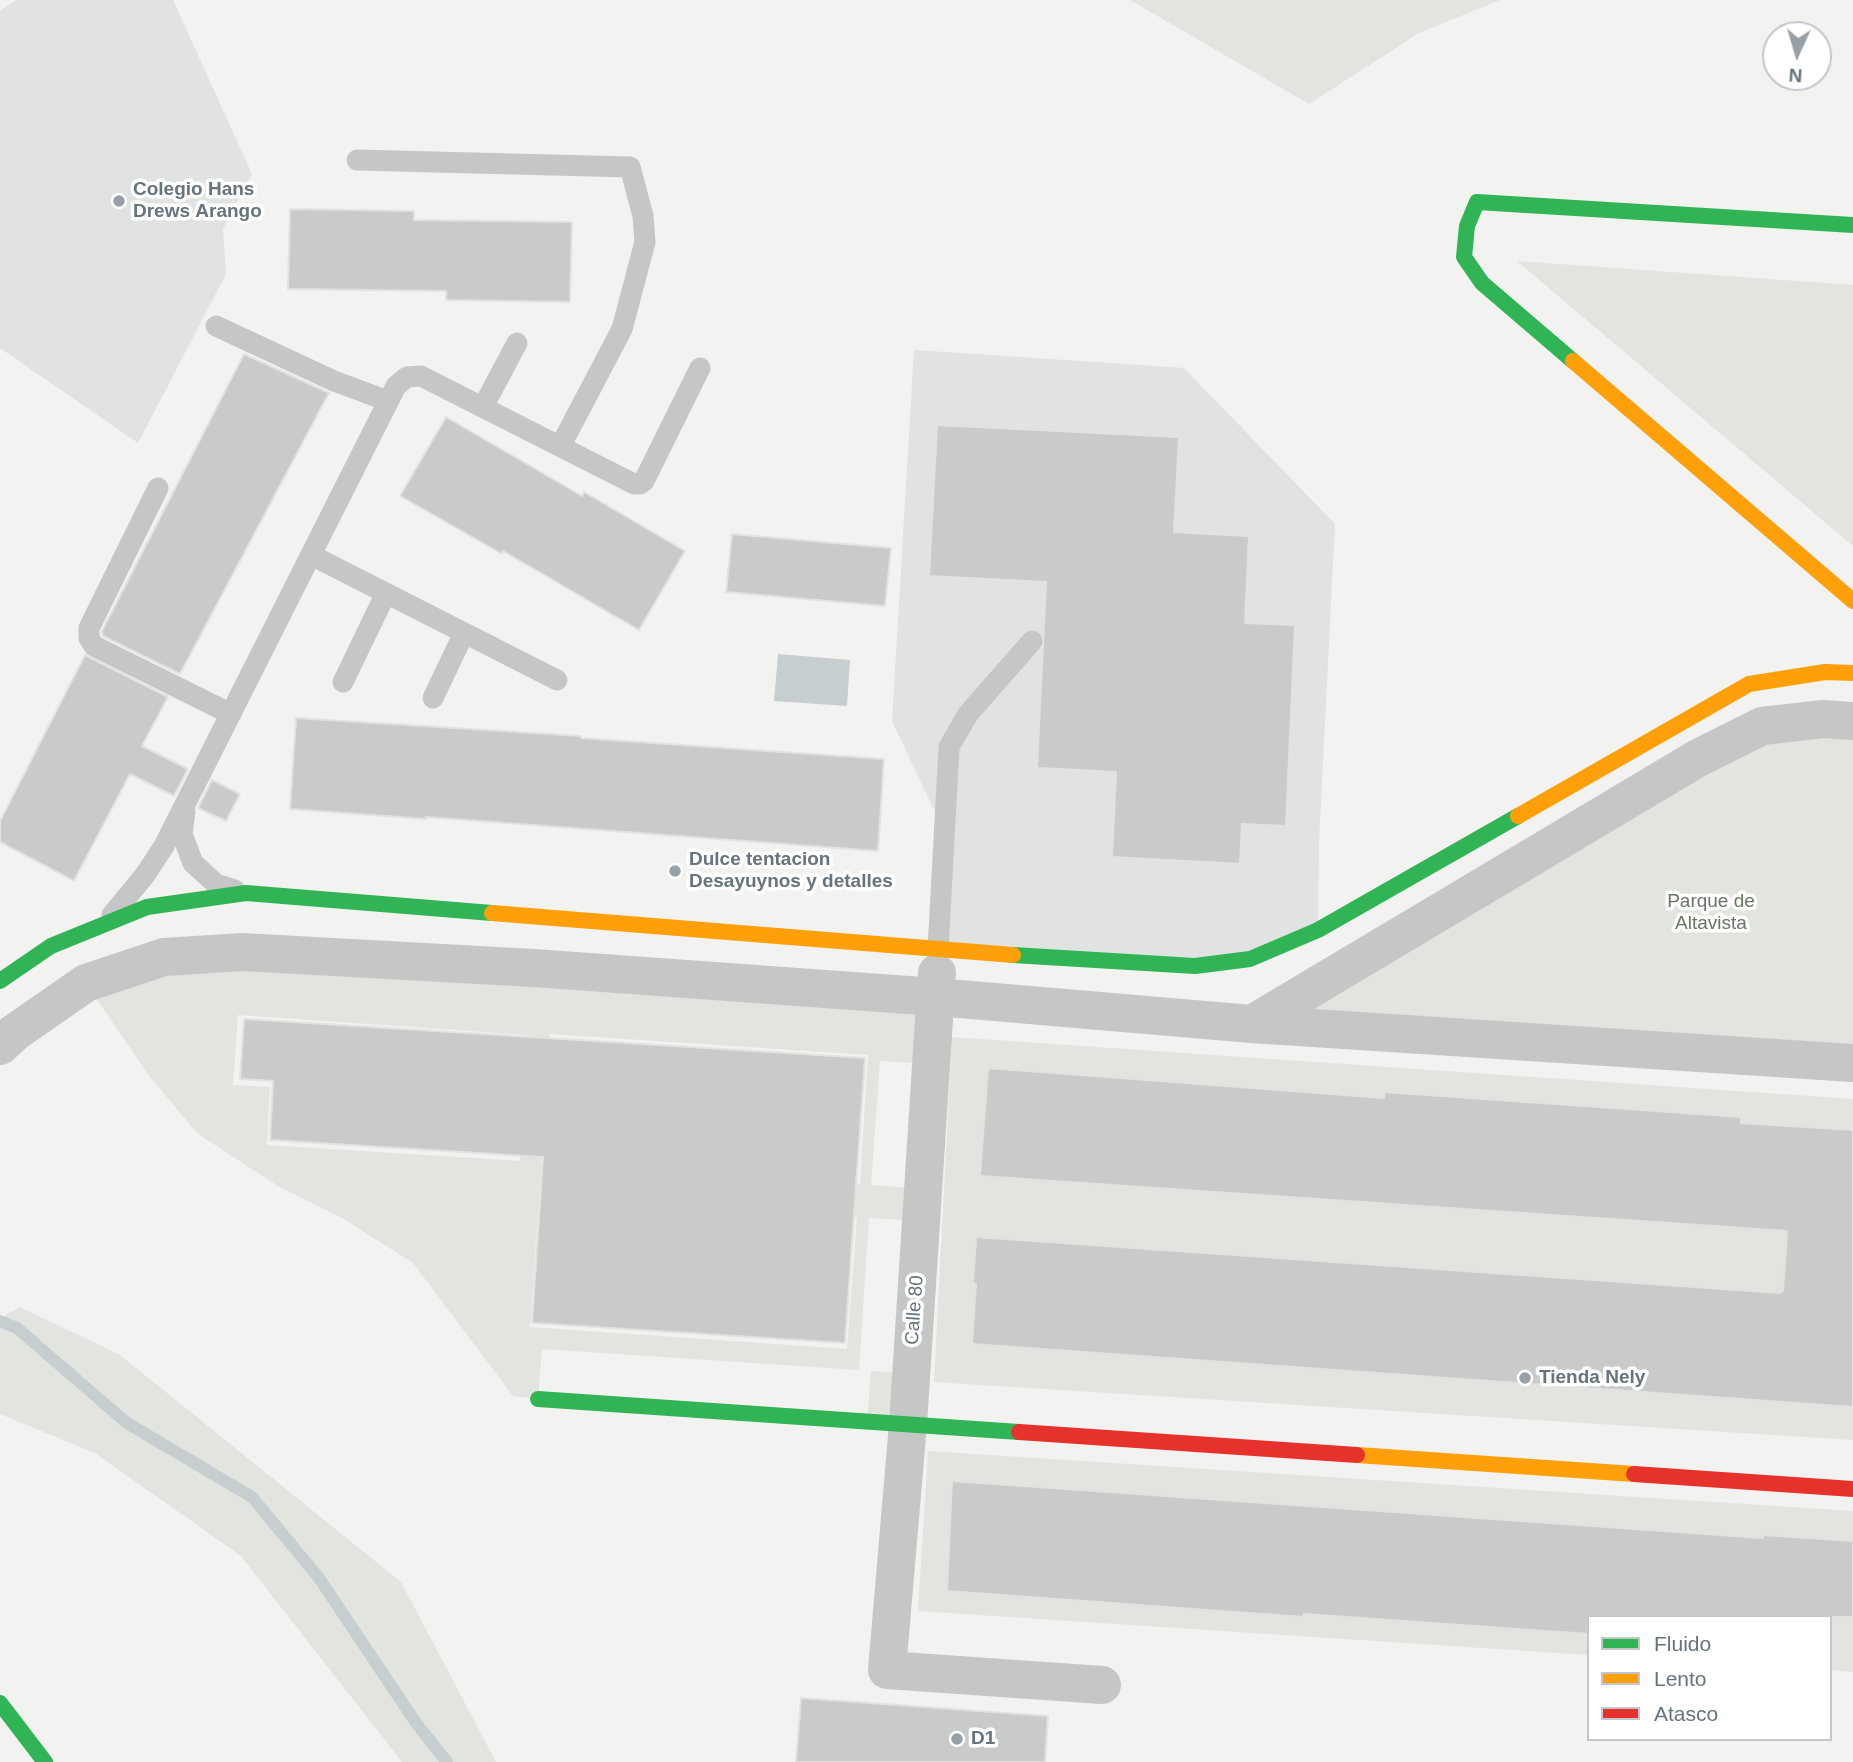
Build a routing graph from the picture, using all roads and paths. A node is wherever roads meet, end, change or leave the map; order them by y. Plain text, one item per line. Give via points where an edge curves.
1 (357, 160) dead end
2 (1853, 225) edge
3 (216, 326) dead end
4 (516, 342) dead end
5 (700, 368) dead end
6 (388, 401) junction
7 (483, 407) junction
8 (561, 445) junction
9 (158, 488) dead end
10 (311, 555) junction
11 (386, 593) junction
12 (1853, 601) edge
13 (464, 633) junction
14 (1032, 641) dead end
15 (1853, 673) edge
16 (557, 680) dead end
17 (342, 682) dead end
18 (433, 698) dead end
19 (231, 714) junction
20 (1853, 721) edge
21 (187, 802) junction
22 (246, 893) junction
23 (104, 924) junction
24 (938, 950) junction
25 (0, 981) edge
26 (936, 997) junction
27 (1252, 1024) junction
28 (0, 1046) edge
29 (1853, 1063) edge
30 (538, 1399) dead end
31 (908, 1424) junction
32 (1853, 1489) edge
33 (1102, 1685) dead end
34 (0, 1703) edge
35 (45, 1762) edge

1 - 8 lane via 630,167 645,242 622,329
2 - 12 street via 1477,202 1467,226 1464,257 1482,283
3 - 6 lane
4 - 7 lane
5 - 8 lane via 640,484
6 - 7 lane via 407,377 421,376
6 - 10 lane
7 - 8 lane
9 - 19 lane via 89,628 89,638 94,646
10 - 11 lane
10 - 19 lane
11 - 13 lane
11 - 17 lane
13 - 16 lane
13 - 18 lane
14 - 24 lane via 968,714 948,747
15 - 24 street via 1825,672 1749,684 1318,930 1250,959 1195,966
19 - 21 lane
20 - 27 street via 1823,719 1762,726 1698,758
21 - 22 lane via 182,834 193,863 216,884
21 - 23 lane via 145,876
22 - 23 street via 147,907
22 - 24 street
23 - 25 street via 51,946
24 - 26 street, Calle 80
26 - 27 street
26 - 28 street via 242,952 164,957 86,983
26 - 31 street, Calle 80
27 - 29 street
30 - 31 street
31 - 32 street
31 - 33 street, Calle 80 via 887,1670
34 - 35 street

